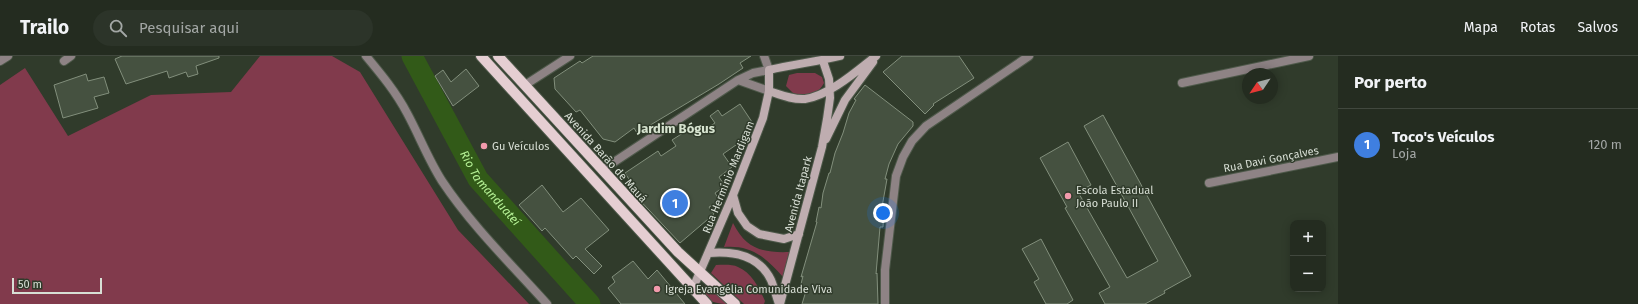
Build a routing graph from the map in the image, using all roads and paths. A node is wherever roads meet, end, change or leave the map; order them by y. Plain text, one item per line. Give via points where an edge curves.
1 (8, 56) edge
2 (366, 56) edge
3 (481, 56) edge
4 (498, 56) edge
5 (570, 56) edge
6 (764, 56) edge
7 (840, 56) edge
8 (877, 56) edge
9 (1029, 56) edge
10 (1309, 56) edge
11 (822, 58) edge
12 (0, 61) edge
13 (769, 70) junction
14 (738, 80) junction
15 (1182, 83) dead end
16 (525, 85) junction
17 (830, 89) junction
18 (769, 92) junction
19 (822, 146) junction
20 (1338, 157) edge
21 (602, 170) junction
22 (1209, 183) dead end
23 (733, 195) junction
24 (799, 234) junction
25 (709, 253) junction
26 (700, 273) junction
27 (693, 288) junction
28 (547, 304) edge
29 (707, 304) edge
30 (735, 304) edge
31 (779, 304) edge
32 (885, 304) edge

1 - 12 street
2 - 28 street via 391,88 442,180 461,207
3 - 27 main road
4 - 16 main road, Avenida Barão de Mauá
5 - 16 street
6 - 13 street
7 - 11 main road
8 - 17 main road
8 - 19 main road via 845,100
9 - 32 street via 926,126 912,141 896,176 885,270
10 - 15 street
11 - 13 main road
11 - 17 main road, Avenida Itapark
13 - 14 street via 753,73
13 - 18 main road, Rua Hermínio Mardigam
14 - 18 street
14 - 21 street
16 - 21 main road, Avenida Barão de Mauá
17 - 18 main road via 806,99
17 - 19 main road, Avenida Itapark
18 - 23 main road, Rua Hermínio Mardigam
19 - 24 main road, Avenida Itapark
20 - 22 street, Rua Davi Gonçalves
21 - 26 main road, Avenida Barão de Mauá
23 - 24 main road via 738,213 746,226 759,234 784,239
23 - 25 main road, Rua Hermínio Mardigam
24 - 31 main road, Avenida Itapark
25 - 26 main road, Rua Hermínio Mardigam
25 - 31 main road via 737,253 763,267 771,280
26 - 27 main road, Rua Hermínio Mardigam
26 - 30 main road, Avenida Barão de Mauá
27 - 29 main road

